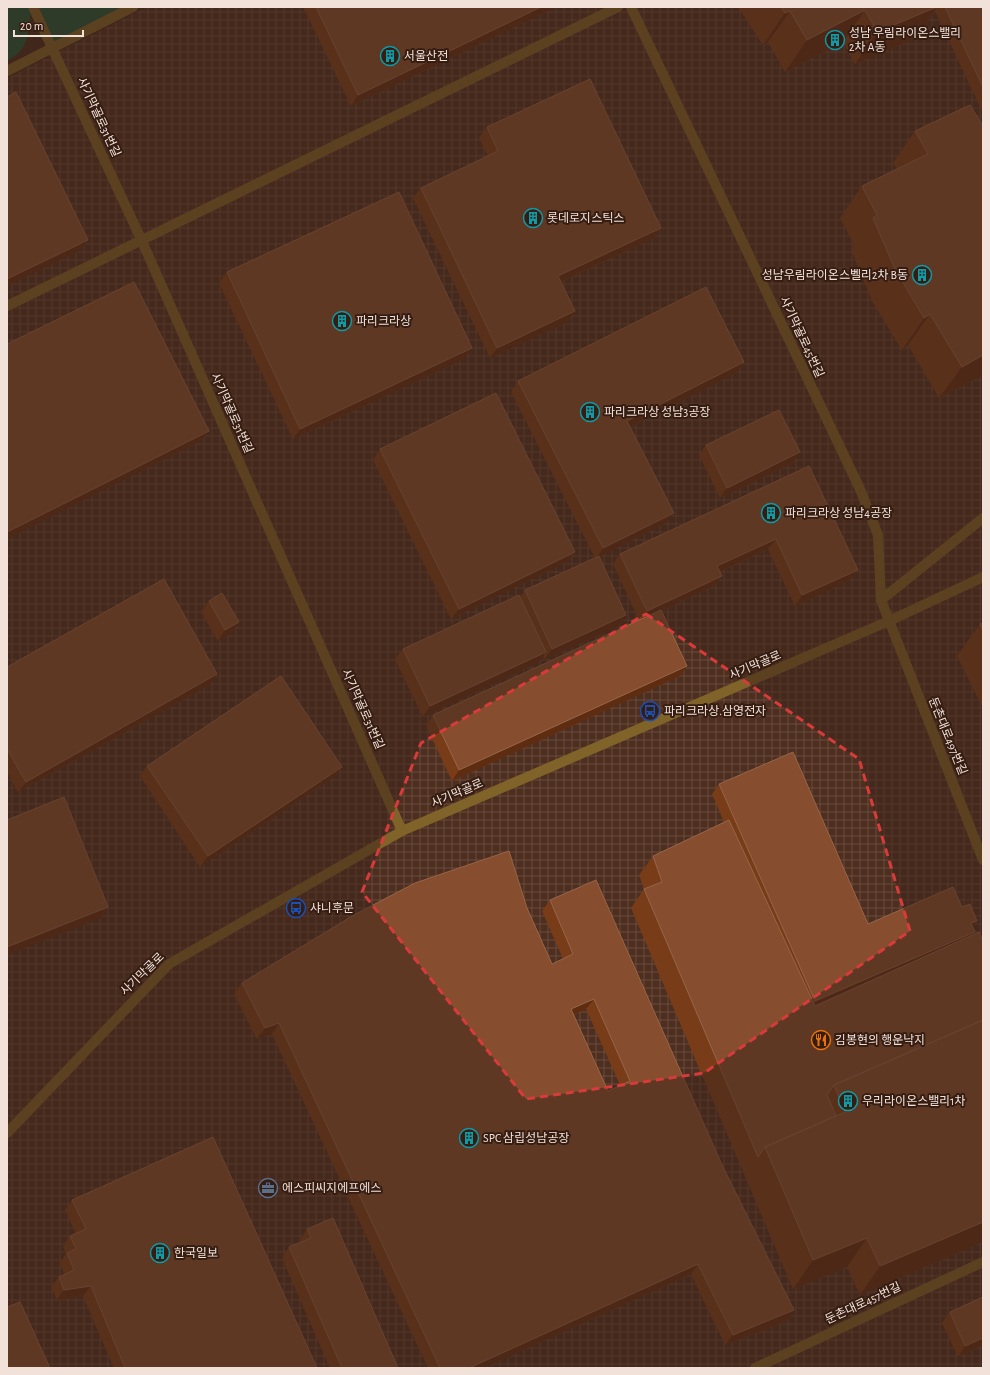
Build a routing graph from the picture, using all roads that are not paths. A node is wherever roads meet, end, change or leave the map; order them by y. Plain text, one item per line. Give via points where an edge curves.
1 (33, 7) edge
2 (133, 7) edge
3 (618, 7) edge
4 (631, 7) edge
5 (53, 47) junction
6 (7, 71) edge
7 (141, 239) junction
8 (7, 306) edge
9 (983, 518) edge
10 (983, 577) edge
11 (881, 600) junction
12 (889, 621) junction
13 (402, 831) junction
14 (983, 860) edge
15 (7, 1133) edge
16 (983, 1262) edge
17 (755, 1368) edge

1 - 5 street, 사기막골로31번길
2 - 5 street
3 - 7 street
4 - 11 street, 사기막골로45번길 via 860,489 878,535
5 - 6 street
5 - 7 street, 사기막골로31번길
7 - 8 street
7 - 13 street, 사기막골로31번길
9 - 11 street
10 - 12 street, 사기막골로
11 - 12 street, 사기막골로45번길
12 - 13 street, 사기막골로
12 - 14 street, 둔촌대로497번길
13 - 15 street, 사기막골로 via 168,964
16 - 17 street, 둔촌대로457번길

